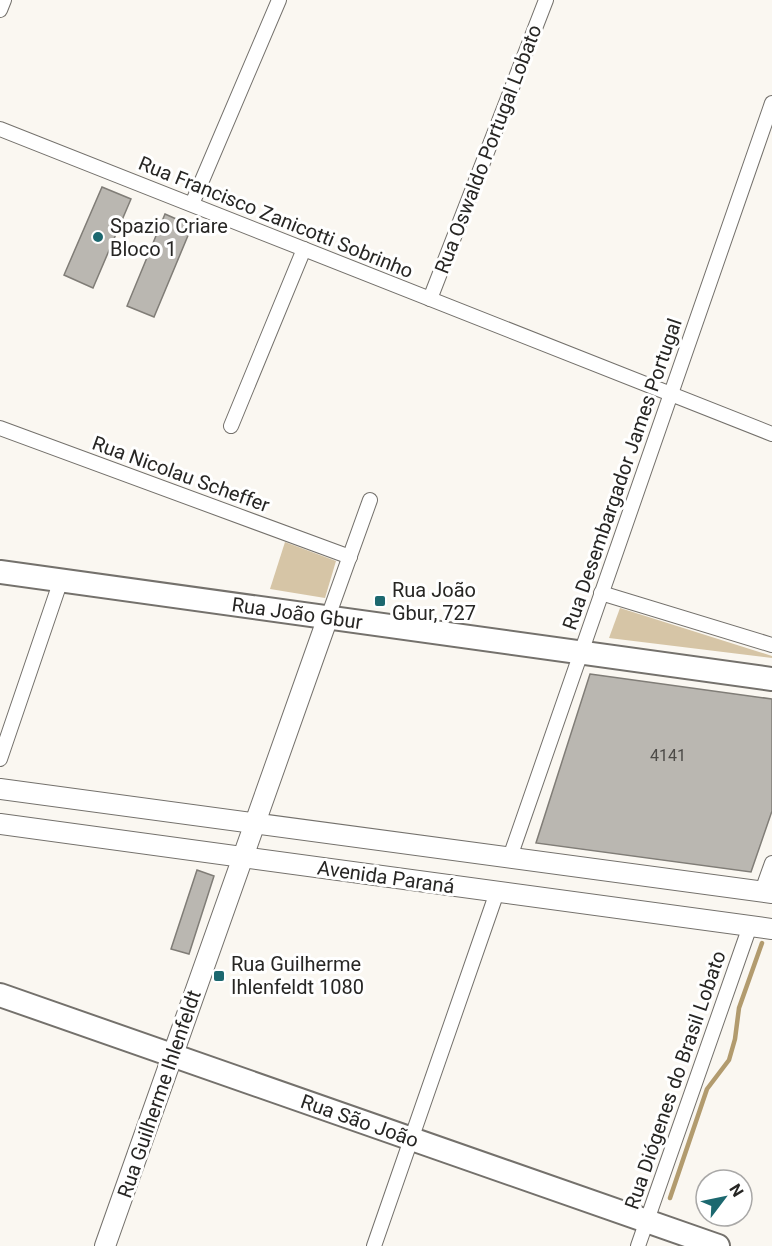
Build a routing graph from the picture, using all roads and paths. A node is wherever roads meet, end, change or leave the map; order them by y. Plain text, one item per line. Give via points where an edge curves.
1 (4, 0) edge
2 (279, 0) edge
3 (546, 0) edge
4 (0, 10) edge
5 (772, 103) edge
6 (0, 129) edge
7 (192, 204) junction
8 (304, 249) junction
9 (430, 299) junction
10 (671, 394) junction
11 (231, 426) dead end
12 (0, 428) edge
13 (772, 435) edge
14 (370, 500) dead end
15 (350, 556) junction
16 (0, 572) edge
17 (61, 580) junction
18 (601, 593) junction
19 (328, 617) junction
20 (772, 645) edge
21 (581, 652) junction
22 (772, 679) edge
23 (0, 759) edge
24 (0, 789) edge
25 (0, 824) edge
26 (249, 840) junction
27 (510, 857) junction
28 (772, 863) edge
29 (497, 892) junction
30 (767, 892) edge
31 (750, 926) junction
32 (772, 929) edge
33 (0, 995) edge
34 (172, 1055) junction
35 (411, 1139) junction
36 (646, 1221) junction
37 (105, 1246) edge
38 (374, 1246) edge
39 (638, 1246) edge
40 (718, 1246) edge

1 - 4 street
2 - 7 street
3 - 9 street, Rua Oswaldo Portugal Lobato
5 - 10 street, Rua Desembargador James Portugal
6 - 7 street, Rua Francisco Zanicotti Sobrinho
7 - 8 street, Rua Francisco Zanicotti Sobrinho
8 - 9 street, Rua Francisco Zanicotti Sobrinho
8 - 11 street
9 - 10 street, Rua Francisco Zanicotti Sobrinho
10 - 13 street, Rua Francisco Zanicotti Sobrinho
10 - 18 street, Rua Desembargador James Portugal
12 - 15 street, Rua Nicolau Scheffer
14 - 15 street
15 - 19 street
16 - 17 main road, Rua João Gbur
17 - 19 main road, Rua João Gbur
17 - 23 street
18 - 20 street
18 - 21 street, Rua Desembargador James Portugal
19 - 21 main road, Rua João Gbur
19 - 26 street
21 - 22 main road, Rua João Gbur
21 - 27 street, Rua Desembargador James Portugal
24 - 26 street, Avenida Paraná
25 - 26 street, Avenida Paraná
26 - 27 street, Avenida Paraná
26 - 29 street, Avenida Paraná
26 - 34 street, Rua Guilherme Ihlenfeldt
27 - 30 street, Avenida Paraná
28 - 30 street
29 - 31 street, Avenida Paraná
29 - 35 street
31 - 32 street, Avenida Paraná
31 - 36 street, Rua Diógenes do Brasil Lobato
33 - 34 main road, Rua São João
34 - 35 main road, Rua São João
34 - 37 street, Rua Guilherme Ihlenfeldt
35 - 36 main road, Rua São João
35 - 38 street
36 - 39 street, Rua Diógenes do Brasil Lobato
36 - 40 main road, Rua São João

